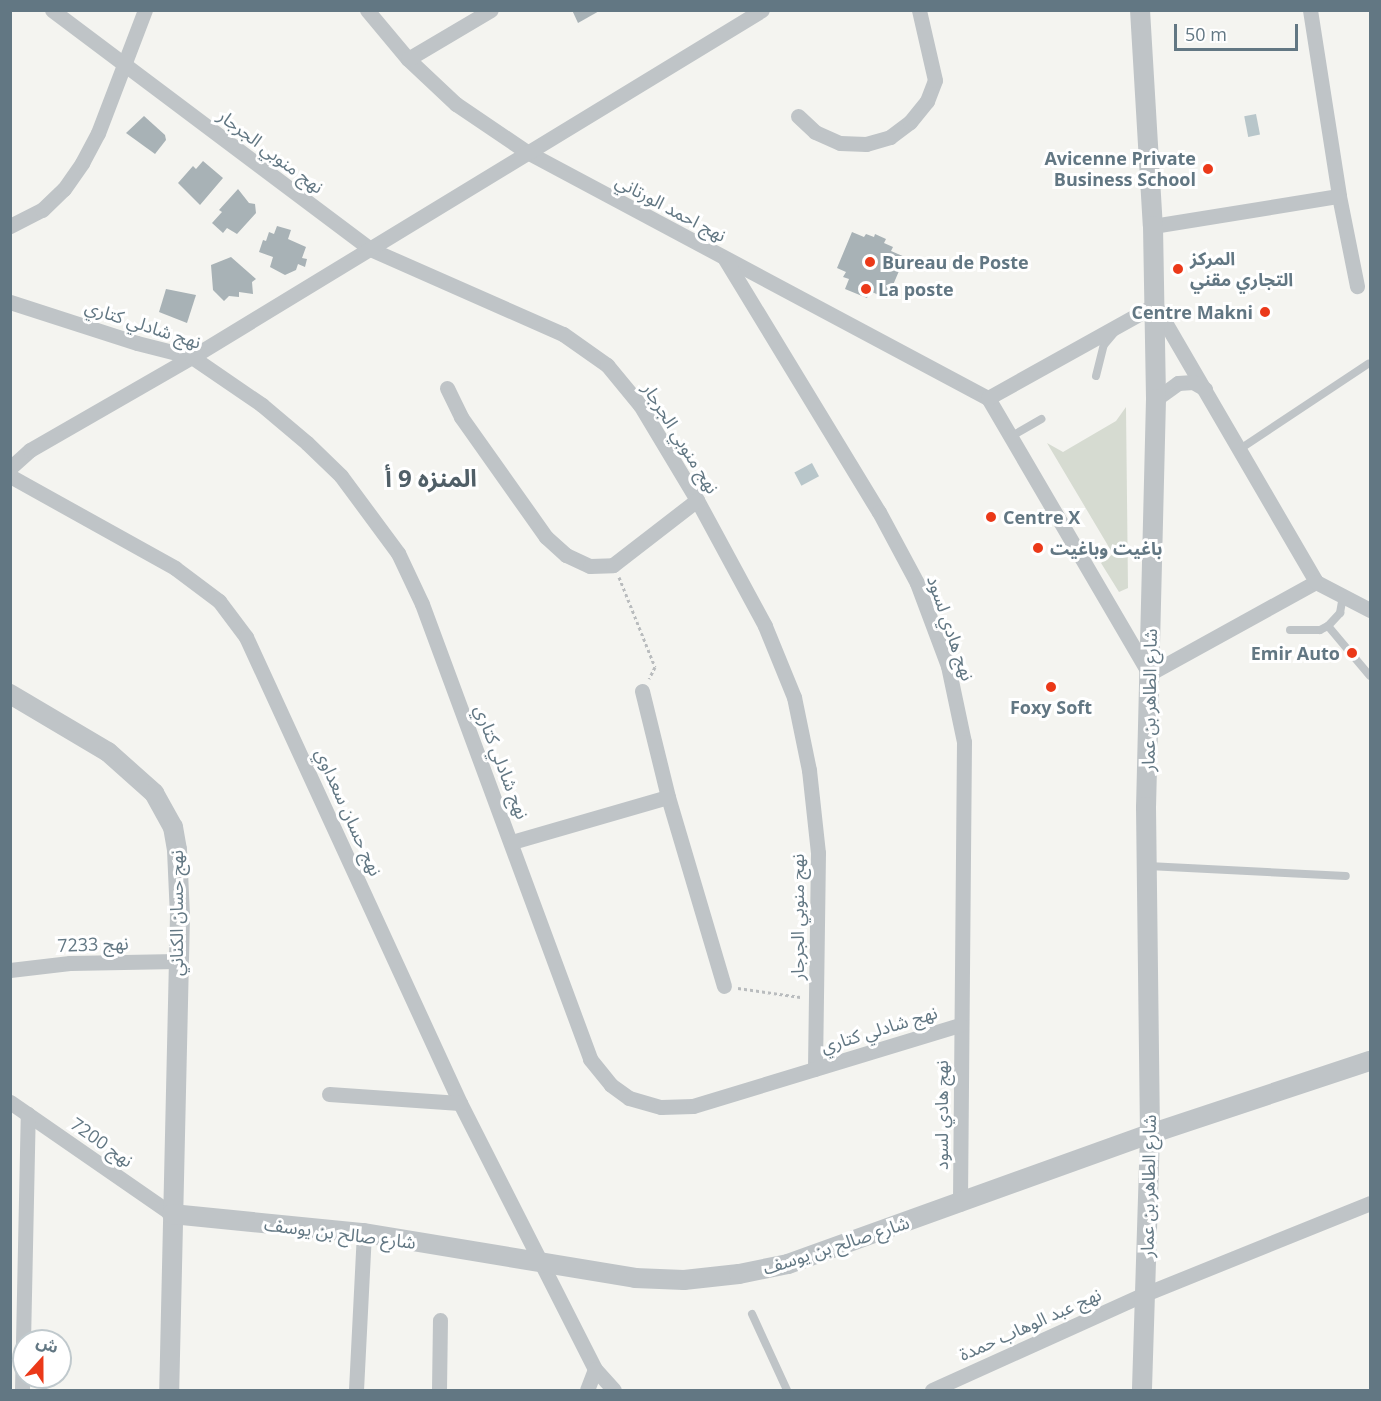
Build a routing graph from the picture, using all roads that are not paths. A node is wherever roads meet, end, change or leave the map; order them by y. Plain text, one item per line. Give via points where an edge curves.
1 (52, 10) edge
2 (145, 10) edge
3 (367, 10) edge
4 (491, 10) edge
5 (762, 10) edge
6 (919, 10) edge
7 (1140, 10) edge
8 (1310, 10) edge
9 (408, 59) junction
10 (124, 65) junction
11 (798, 116) dead end
12 (527, 152) junction
13 (1339, 196) junction
14 (10, 226) edge
15 (1153, 226) junction
16 (370, 249) junction
17 (724, 259) junction
18 (1357, 285) dead end
19 (10, 302) edge
20 (1155, 305) junction
21 (1122, 324) junction
22 (192, 357) junction
23 (1368, 364) dead end
24 (1096, 376) dead end
25 (447, 388) dead end
26 (1205, 389) junction
27 (988, 398) junction
28 (1156, 399) junction
29 (1041, 419) dead end
30 (1012, 436) junction
31 (1240, 449) junction
32 (10, 468) edge
33 (10, 476) edge
34 (698, 500) junction
35 (1316, 582) junction
36 (1343, 596) junction
37 (1371, 610) edge
38 (1328, 626) junction
39 (1290, 630) dead end
40 (1149, 674) junction
41 (1371, 676) edge
42 (642, 691) road end
43 (10, 694) edge
44 (668, 797) junction
45 (512, 842) junction
46 (1147, 866) junction
47 (1346, 876) dead end
48 (177, 961) junction
49 (10, 970) edge
50 (723, 986) road end
51 (960, 1025) junction
52 (1371, 1061) edge
53 (815, 1069) junction
54 (328, 1094) dead end
55 (10, 1102) edge
56 (460, 1103) junction
57 (28, 1114) junction
58 (1150, 1134) junction
59 (1371, 1203) edge
60 (960, 1204) junction
61 (172, 1214) junction
62 (364, 1233) junction
63 (541, 1263) junction
64 (1145, 1294) junction
65 (753, 1314) dead end
66 (440, 1320) dead end
67 (17, 1327) edge
68 (595, 1369) junction
69 (22, 1390) edge
70 (169, 1390) edge
71 (356, 1390) edge
72 (439, 1390) edge
73 (587, 1390) edge
74 (614, 1390) edge
75 (787, 1390) edge
76 (932, 1390) edge
77 (1142, 1390) edge

1 - 10 street, نهج منوبي الجرجار
2 - 10 street
3 - 9 street, نهج احمد الورتاني
4 - 9 street
5 - 12 street
6 - 11 street via 935,80 927,101 910,122 890,137 866,144 840,142 814,132
7 - 15 street, شارع الطاهر بن عمار
8 - 13 street
9 - 12 street, نهج احمد الورتاني via 456,104
10 - 14 street via 98,133 64,189 42,210
10 - 16 street, نهج منوبي الجرجار
12 - 16 street
12 - 17 street, نهج احمد الورتاني
13 - 15 street
13 - 18 street
15 - 20 street, شارع الطاهر بن عمار
16 - 22 street
16 - 34 street, نهج منوبي الجرجار via 563,334 607,365 640,405
17 - 27 street, نهج احمد الورتاني
17 - 51 street, نهج هادي لسود via 879,512 917,583 948,666 964,742
19 - 22 street, نهج شادلي كتاري
20 - 21 street
20 - 26 street
20 - 28 street, شارع الطاهر بن عمار
21 - 24 lane via 1104,345
21 - 27 street
22 - 32 street via 30,450
22 - 45 street, نهج شادلي كتاري via 262,405 307,443 341,476 398,553 422,604
23 - 31 lane
25 - 34 street via 460,417 546,537 566,555 591,566 614,565
26 - 28 street via 1193,382 1178,384
26 - 31 street
27 - 30 street
28 - 40 street, شارع الطاهر بن عمار
29 - 30 lane
30 - 40 street
31 - 35 street
33 - 56 street, نهج حسان سعداوي via 176,568 219,601 246,637
34 - 53 street, نهج منوبي الجرجار via 765,626 794,697 809,770 818,853
35 - 36 street
35 - 40 street
36 - 37 street
36 - 38 lane via 1340,613
38 - 39 lane via 1320,630
38 - 41 lane
40 - 46 street, شارع الطاهر بن عمار
42 - 44 street
43 - 48 street, نهج حسان الكناني via 108,752 147,786 166,810 177,850
44 - 45 street
44 - 50 street
45 - 53 street, نهج شادلي كتاري via 590,1059 611,1085 629,1098 661,1107 693,1106
46 - 47 lane
46 - 58 street, شارع الطاهر بن عمار
48 - 49 street, نهج 7233 via 70,963
48 - 61 street, نهج حسان الكناني
51 - 53 street, نهج شادلي كتاري
51 - 60 street, نهج هادي لسود
52 - 58 street, شارع صالح بن يوسف
54 - 56 street
55 - 57 street, نهج 7200
56 - 63 street, نهج حسان سعداوي
57 - 61 street, نهج 7200
57 - 67 street
58 - 60 street, شارع صالح بن يوسف
58 - 64 street, شارع الطاهر بن عمار
59 - 64 street, نهج عبد الوهاب حمدة
60 - 63 street, شارع صالح بن يوسف via 788,1264 739,1274 684,1280 635,1278
61 - 62 street, شارع صالح بن يوسف
61 - 70 street, نهج حسان الكناني
62 - 63 street, شارع صالح بن يوسف
62 - 71 street
63 - 68 street
64 - 76 street, نهج عبد الوهاب حمدة
64 - 77 street, شارع الطاهر بن عمار
65 - 75 lane
66 - 72 street
67 - 69 street
68 - 73 street
68 - 74 street

